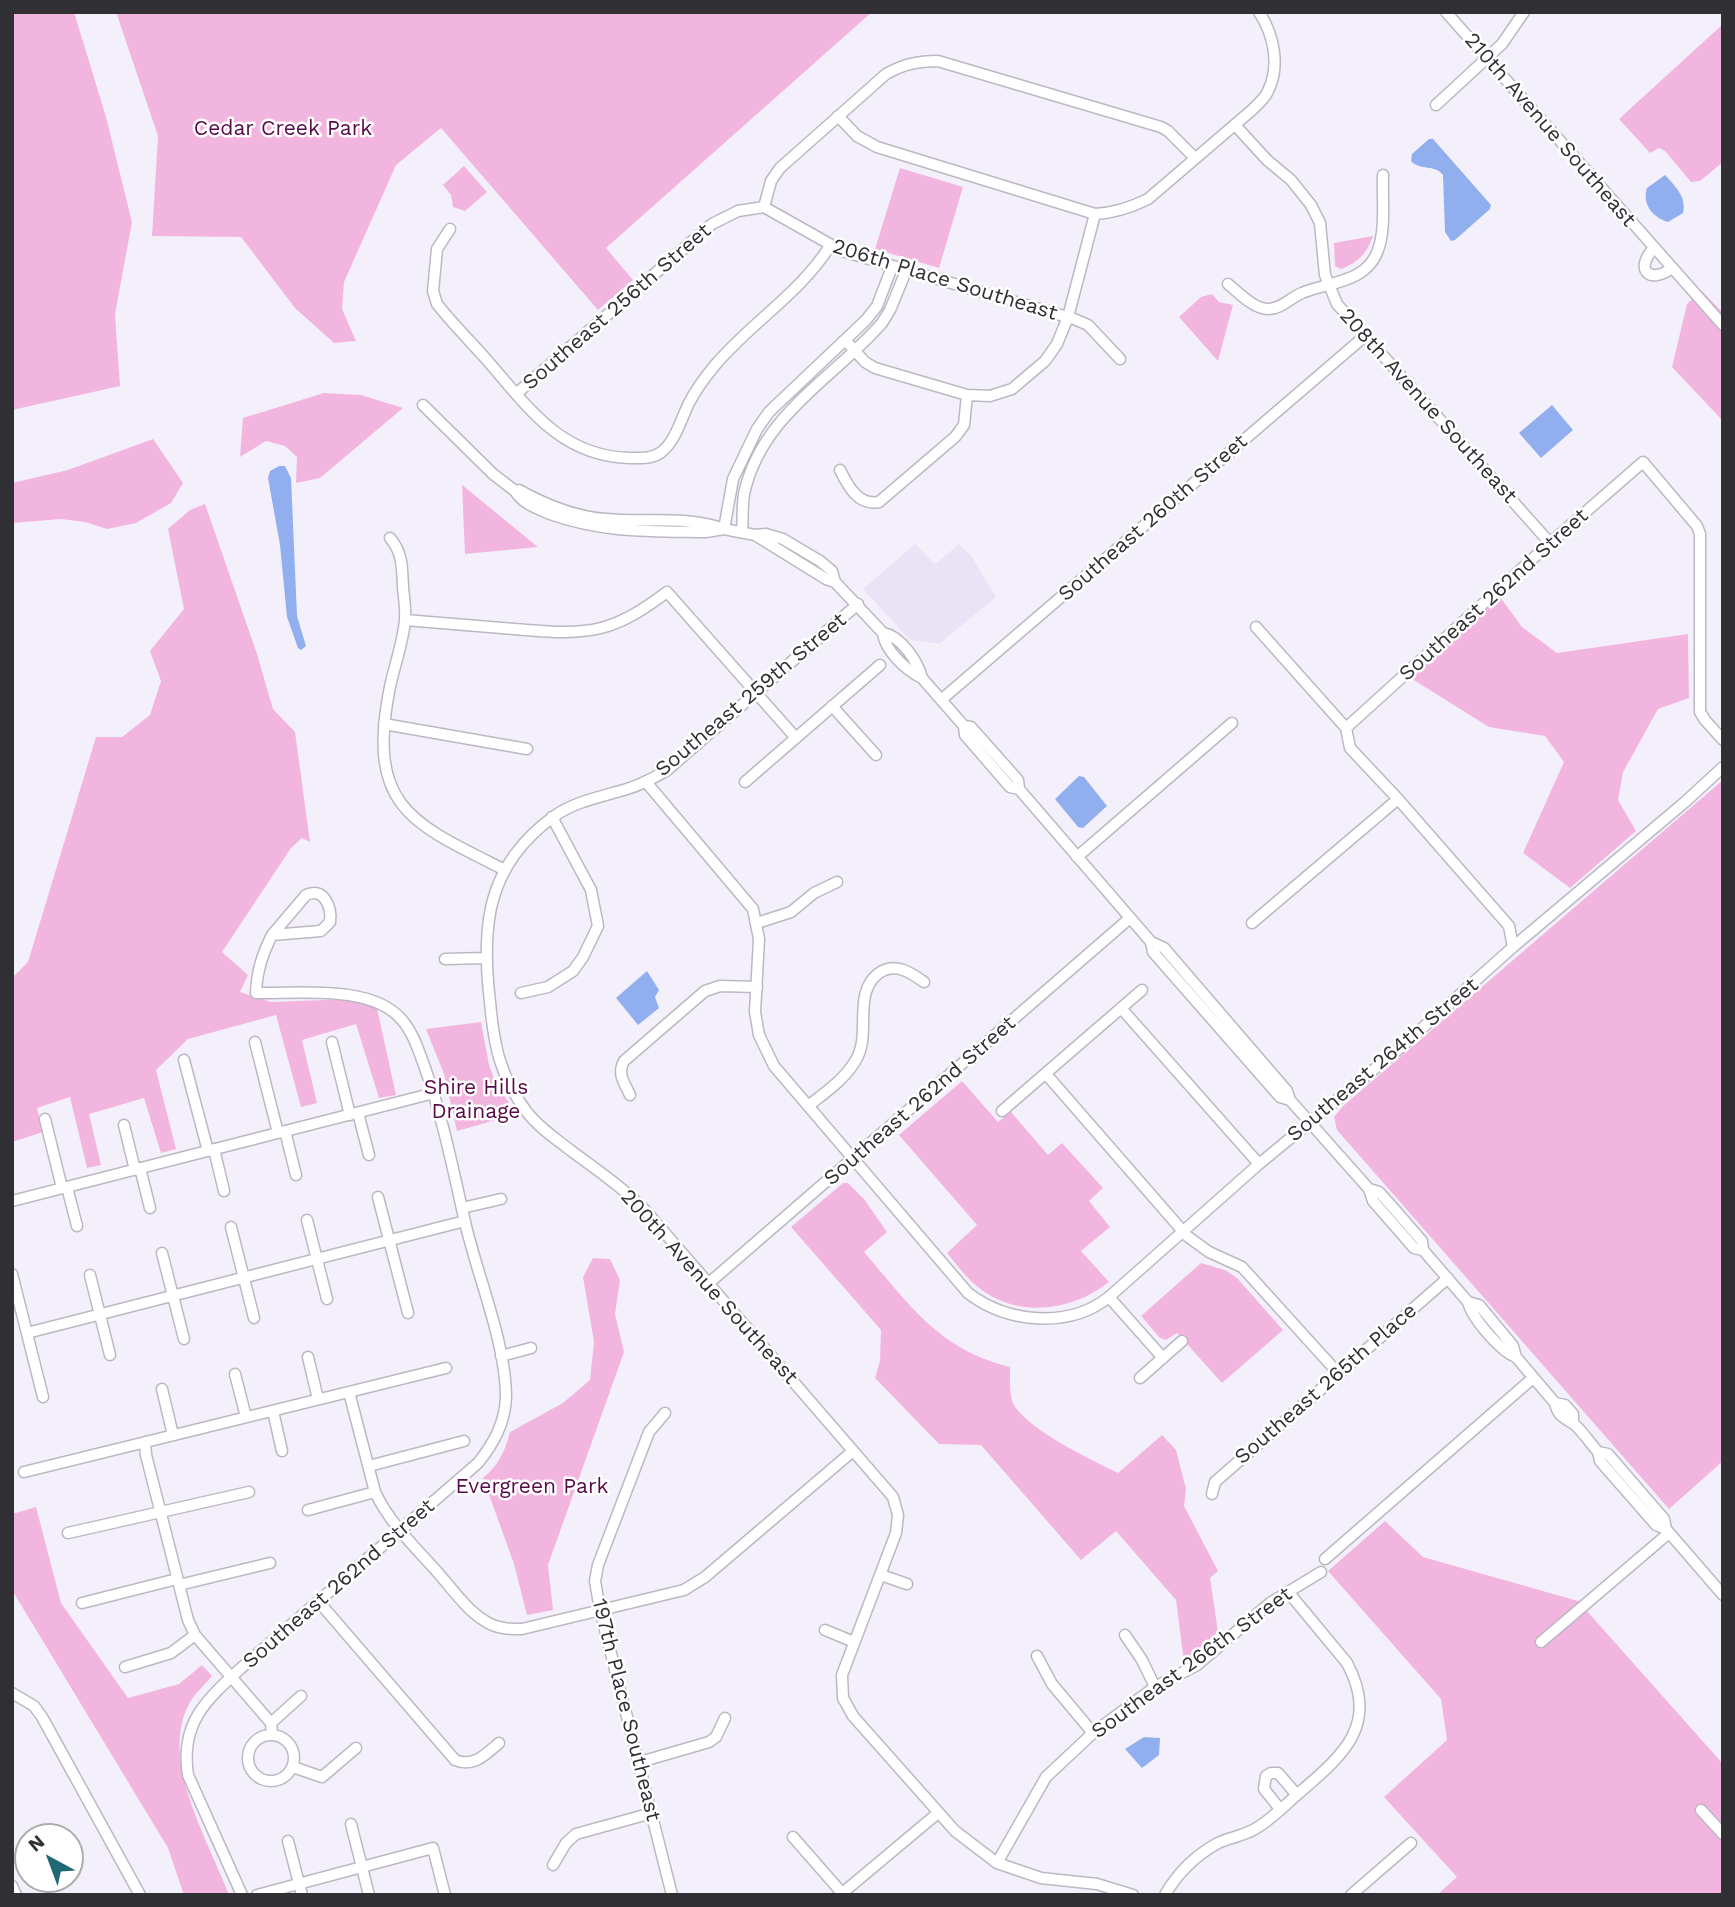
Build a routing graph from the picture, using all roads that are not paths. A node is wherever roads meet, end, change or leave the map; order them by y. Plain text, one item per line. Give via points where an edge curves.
1 (1259, 12) edge
2 (1446, 12) edge
3 (1524, 12) edge
4 (1487, 59) junction
5 (1436, 105) dead end
6 (838, 117) junction
7 (1235, 125) junction
8 (1195, 158) junction
9 (1383, 176) dead end
10 (764, 207) junction
11 (1095, 214) junction
12 (450, 229) dead end
13 (830, 246) junction
14 (1654, 248) junction
15 (892, 267) junction
16 (1672, 268) junction
17 (906, 271) junction
18 (1228, 284) dead end
19 (1328, 286) junction
20 (1068, 317) junction
21 (1723, 325) edge
22 (1365, 336) junction
23 (846, 341) junction
24 (853, 350) junction
25 (1120, 359) dead end
26 (516, 394) junction
27 (967, 395) junction
28 (423, 405) dead end
29 (840, 470) dead end
30 (724, 529) junction
31 (742, 532) junction
32 (390, 538) dead end
33 (1550, 543) junction
34 (858, 604) junction
35 (405, 620) junction
36 (1256, 627) dead end
37 (880, 665) dead end
38 (756, 692) junction
39 (941, 700) junction
40 (832, 706) junction
41 (1232, 723) dead end
42 (384, 724) junction
43 (1346, 728) junction
44 (796, 738) junction
45 (1723, 740) edge
46 (527, 750) dead end
47 (876, 755) dead end
48 (1723, 767) edge
49 (646, 782) junction
50 (745, 782) dead end
51 (1398, 799) junction
52 (552, 817) junction
53 (1077, 857) junction
54 (505, 870) junction
55 (837, 882) dead end
56 (1130, 918) junction
57 (757, 923) junction
58 (1252, 923) dead end
59 (272, 935) junction
60 (1513, 947) junction
61 (485, 958) junction
62 (445, 959) dead end
63 (924, 982) dead end
64 (757, 987) junction
65 (1142, 990) dead end
66 (522, 993) dead end
67 (1121, 1008) junction
68 (255, 1042) dead end
69 (332, 1042) dead end
70 (184, 1060) dead end
71 (1046, 1074) junction
72 (434, 1093) junction
73 (630, 1095) dead end
74 (808, 1106) junction
75 (1002, 1111) dead end
76 (354, 1114) junction
77 (45, 1119) dead end
78 (1310, 1122) junction
79 (124, 1125) dead end
80 (281, 1132) junction
81 (211, 1150) junction
82 (369, 1154) dead end
83 (853, 1159) junction
84 (1259, 1164) junction
85 (137, 1169) junction
86 (296, 1175) dead end
87 (65, 1187) junction
88 (224, 1191) dead end
89 (378, 1197) dead end
90 (501, 1199) dead end
91 (12, 1201) edge
92 (150, 1208) dead end
93 (462, 1208) junction
94 (307, 1220) dead end
95 (465, 1221) junction
96 (77, 1226) dead end
97 (232, 1227) dead end
98 (1184, 1232) junction
99 (389, 1240) junction
100 (162, 1253) dead end
101 (316, 1259) junction
102 (12, 1275) edge
103 (90, 1275) dead end
104 (244, 1277) junction
105 (1448, 1278) junction
106 (709, 1283) junction
107 (173, 1296) junction
108 (1109, 1297) junction
109 (327, 1299) dead end
110 (15, 1301) edge
111 (408, 1312) dead end
112 (100, 1314) junction
113 (254, 1318) dead end
114 (27, 1333) junction
115 (184, 1339) dead end
116 (1182, 1341) dead end
117 (531, 1348) dead end
118 (110, 1355) dead end
119 (501, 1356) junction
120 (308, 1357) dead end
121 (1163, 1358) junction
122 (446, 1368) dead end
123 (1338, 1373) junction
124 (235, 1374) dead end
125 (1140, 1378) dead end
126 (1533, 1378) junction
127 (162, 1389) dead end
128 (349, 1392) junction
129 (43, 1397) dead end
130 (318, 1399) junction
131 (272, 1411) junction
132 (665, 1413) dead end
133 (246, 1418) junction
134 (173, 1435) junction
135 (464, 1441) dead end
136 (145, 1442) junction
137 (282, 1451) dead end
138 (853, 1451) junction
139 (369, 1466) junction
140 (24, 1472) dead end
141 (249, 1492) dead end
142 (375, 1492) junction
143 (1212, 1494) dead end
144 (308, 1510) dead end
145 (160, 1512) junction
146 (401, 1531) junction
147 (1668, 1531) junction
148 (68, 1533) dead end
149 (1325, 1559) dead end
150 (271, 1563) dead end
151 (1321, 1572) dead end
152 (881, 1575) junction
153 (178, 1582) junction
154 (907, 1584) dead end
155 (1289, 1593) junction
156 (1723, 1595) edge
157 (319, 1602) junction
158 (82, 1603) dead end
159 (600, 1610) junction
160 (825, 1630) dead end
161 (195, 1635) junction
162 (1125, 1635) dead end
163 (854, 1642) junction
164 (1541, 1642) dead end
165 (1037, 1656) dead end
166 (125, 1667) dead end
167 (232, 1676) junction
168 (1155, 1687) junction
169 (12, 1693) edge
170 (301, 1696) dead end
171 (725, 1718) dead end
172 (271, 1723) junction
173 (1093, 1733) junction
174 (272, 1735) junction
175 (499, 1742) dead end
176 (356, 1748) dead end
177 (639, 1762) junction
178 (293, 1767) junction
179 (1297, 1795) junction
180 (1280, 1809) junction
181 (1701, 1810) dead end
182 (652, 1813) junction
183 (938, 1813) junction
184 (351, 1824) dead end
185 (1723, 1835) edge
186 (793, 1837) dead end
187 (288, 1841) dead end
188 (1410, 1843) dead end
189 (997, 1863) junction
190 (553, 1866) dead end
191 (362, 1867) junction
192 (299, 1884) junction
193 (12, 1886) edge
194 (841, 1894) edge
195 (16, 1895) edge
196 (140, 1895) edge
197 (242, 1895) edge
198 (257, 1895) edge
199 (302, 1895) edge
200 (369, 1895) edge
201 (445, 1895) edge
202 (672, 1895) edge
203 (1133, 1895) edge
204 (1165, 1895) edge
205 (1351, 1895) edge

1 - 7 street via 1271,33 1275,53 1272,76 1267,93
2 - 4 street, 210th Avenue Southeast
3 - 4 street
4 - 5 street
4 - 14 street, 210th Avenue Southeast
6 - 8 street via 886,74 903,65 938,61 1161,127
6 - 10 street via 775,174
6 - 11 street via 877,147
7 - 8 street
7 - 19 street, 208th Avenue Southeast via 1311,205 1320,223
8 - 11 street via 1148,199 1130,208
9 - 19 street via 1378,250 1359,274
10 - 13 street, 206th Place Southeast
10 - 26 street, Southeast 256th Street via 738,211 712,224
11 - 20 street
12 - 26 street via 437,249 433,291 437,304
13 - 15 street, 206th Place Southeast
13 - 26 street via 809,276 715,365 662,452 647,458 587,451 542,424
14 - 16 street, 210th Avenue Southeast
14 - 16 street via 1645,259 1647,272 1660,276
15 - 17 street, 206th Place Southeast
15 - 23 street via 877,306
16 - 21 street, 210th Avenue Southeast
17 - 20 street, 206th Place Southeast
17 - 24 street via 890,310
18 - 19 street via 1253,304 1269,309
19 - 22 street, 208th Avenue Southeast
20 - 25 street, 206th Place Southeast via 1088,326
20 - 27 street via 1052,352 1012,389 990,396
22 - 33 street, 208th Avenue Southeast
22 - 39 street, Southeast 260th Street
23 - 24 street
23 - 30 street via 784,396 757,429 733,479
24 - 27 street via 874,368
24 - 31 street via 775,427 751,472 744,495
27 - 29 street via 964,425 955,437 879,502 862,500
28 - 30 street via 520,499 536,508 598,528
30 - 31 street
31 - 34 street via 755,535 835,582
32 - 35 street via 401,554
33 - 43 street, Southeast 262nd Street
33 - 45 street, Southeast 262nd Street via 1643,462 1700,534 1700,712
34 - 38 street, Southeast 259th Street
34 - 39 street via 883,633 884,643
35 - 38 street via 583,631 622,620 667,592
35 - 42 street
36 - 43 street
37 - 40 street
38 - 44 street
38 - 49 street, Southeast 259th Street via 681,759
39 - 53 street via 1018,780 1019,789
40 - 44 street
40 - 47 street
41 - 53 street
42 - 46 street
42 - 54 street via 387,776 410,814 440,838
43 - 51 street via 1350,748
44 - 50 street
48 - 60 street, Southeast 264th Street
49 - 52 street, Southeast 259th Street via 575,804
49 - 57 street via 745,897
51 - 58 street
51 - 60 street via 1509,926
52 - 54 street, Southeast 259th Street via 526,841
52 - 66 street via 591,890 598,926 573,971 548,987
53 - 56 street
54 - 61 street, 200th Avenue Southeast via 485,932
55 - 57 street via 791,912
56 - 78 street via 1151,942 1164,948
56 - 83 street, Southeast 262nd Street
57 - 64 street, Southeast 264th Street
59 - 59 street via 321,931 330,922 328,903 315,892 306,895
59 - 72 street via 261,957 256,993 350,995 384,1006 402,1020 416,1042
60 - 78 street, Southeast 264th Street
61 - 62 street
61 - 106 street, 200th Avenue Southeast via 499,1061 528,1113 633,1198
63 - 74 street via 899,968 885,970 871,981 864,998 860,1052 845,1075
64 - 73 street via 720,986 700,995 624,1061 621,1076
64 - 74 street, Southeast 264th Street via 755,1012 765,1050
65 - 67 street
67 - 71 street
67 - 84 street
68 - 80 street
69 - 76 street
70 - 81 street
71 - 75 street
71 - 98 street
72 - 76 street
72 - 93 street
74 - 83 street, Southeast 264th Street
76 - 80 street
76 - 82 street
77 - 87 street
78 - 84 street, Southeast 264th Street
78 - 105 street via 1369,1189 1389,1203
79 - 85 street
80 - 81 street
80 - 86 street
81 - 85 street
81 - 88 street
83 - 106 street, Southeast 262nd Street
83 - 108 street, Southeast 264th Street via 968,1293 992,1307 1042,1319 1067,1316
84 - 98 street, Southeast 264th Street
85 - 87 street
85 - 92 street
87 - 91 street
87 - 96 street
89 - 99 street
90 - 93 street
93 - 95 street
94 - 101 street
95 - 99 street
95 - 119 street
97 - 104 street
98 - 108 street, Southeast 264th Street
98 - 123 street via 1252,1277
99 - 101 street
99 - 111 street
100 - 107 street
101 - 104 street
101 - 109 street
102 - 110 street
103 - 112 street
104 - 107 street
104 - 113 street
105 - 123 street, Southeast 265th Place
105 - 126 street via 1468,1302 1479,1305
106 - 138 street, 200th Avenue Southeast
107 - 112 street
107 - 115 street
108 - 121 street
110 - 114 street
112 - 114 street
112 - 118 street
114 - 129 street
116 - 121 street
117 - 119 street
119 - 146 street, Southeast 262nd Street via 506,1390 495,1441 478,1463
120 - 130 street
121 - 125 street
122 - 128 street
123 - 143 street, Southeast 265th Place via 1215,1482
124 - 133 street
126 - 147 street via 1555,1403 1565,1405 1573,1414 1573,1423 1598,1452 1608,1454 1664,1519
126 - 149 street
127 - 134 street
128 - 130 street
128 - 139 street
130 - 131 street
131 - 133 street
131 - 137 street
132 - 159 street, 197th Place Southeast via 649,1432 598,1565 595,1581
133 - 134 street
134 - 136 street
135 - 139 street
136 - 140 street
136 - 145 street
138 - 152 street, 200th Avenue Southeast via 893,1497 898,1515
138 - 159 street via 705,1577 684,1590
139 - 142 street
141 - 145 street
142 - 144 street
142 - 146 street
145 - 148 street
145 - 153 street
146 - 157 street, Southeast 262nd Street
146 - 159 street via 468,1607 501,1628 522,1629
147 - 156 street
147 - 164 street
150 - 153 street
151 - 155 street, Southeast 266th Street
152 - 154 street
152 - 163 street
153 - 158 street
153 - 161 street
155 - 168 street, Southeast 266th Street via 1270,1603 1198,1665
155 - 179 street via 1347,1663 1360,1707 1343,1752
157 - 167 street, Southeast 262nd Street
157 - 175 street via 455,1760 474,1762
159 - 177 street, 197th Place Southeast
160 - 163 street
161 - 166 street via 171,1653
161 - 167 street
162 - 168 street
163 - 183 street via 842,1675 846,1705
165 - 173 street via 1052,1684
167 - 172 street
167 - 197 street, Southeast 262nd Street via 195,1718 186,1754 188,1775
168 - 173 street, Southeast 266th Street
169 - 196 street via 34,1706 42,1717
170 - 172 street
171 - 177 street via 709,1742
172 - 174 street
173 - 189 street, Southeast 266th Street via 1046,1777
174 - 178 street via 290,1745
174 - 178 street via 252,1745 248,1755 252,1771 271,1782
176 - 178 street via 322,1777
177 - 182 street, 197th Place Southeast
179 - 180 street
179 - 180 street via 1278,1773 1266,1776 1264,1789
180 - 204 street via 1253,1830 1208,1850 1181,1873
181 - 185 street
182 - 190 street via 576,1834
182 - 202 street, 197th Place Southeast
183 - 189 street via 965,1841
183 - 194 street
184 - 191 street
186 - 194 street
187 - 192 street
188 - 205 street
189 - 203 street via 1041,1878 1097,1884
191 - 192 street
191 - 200 street
191 - 201 street via 433,1848
192 - 198 street
192 - 199 street
193 - 195 street

